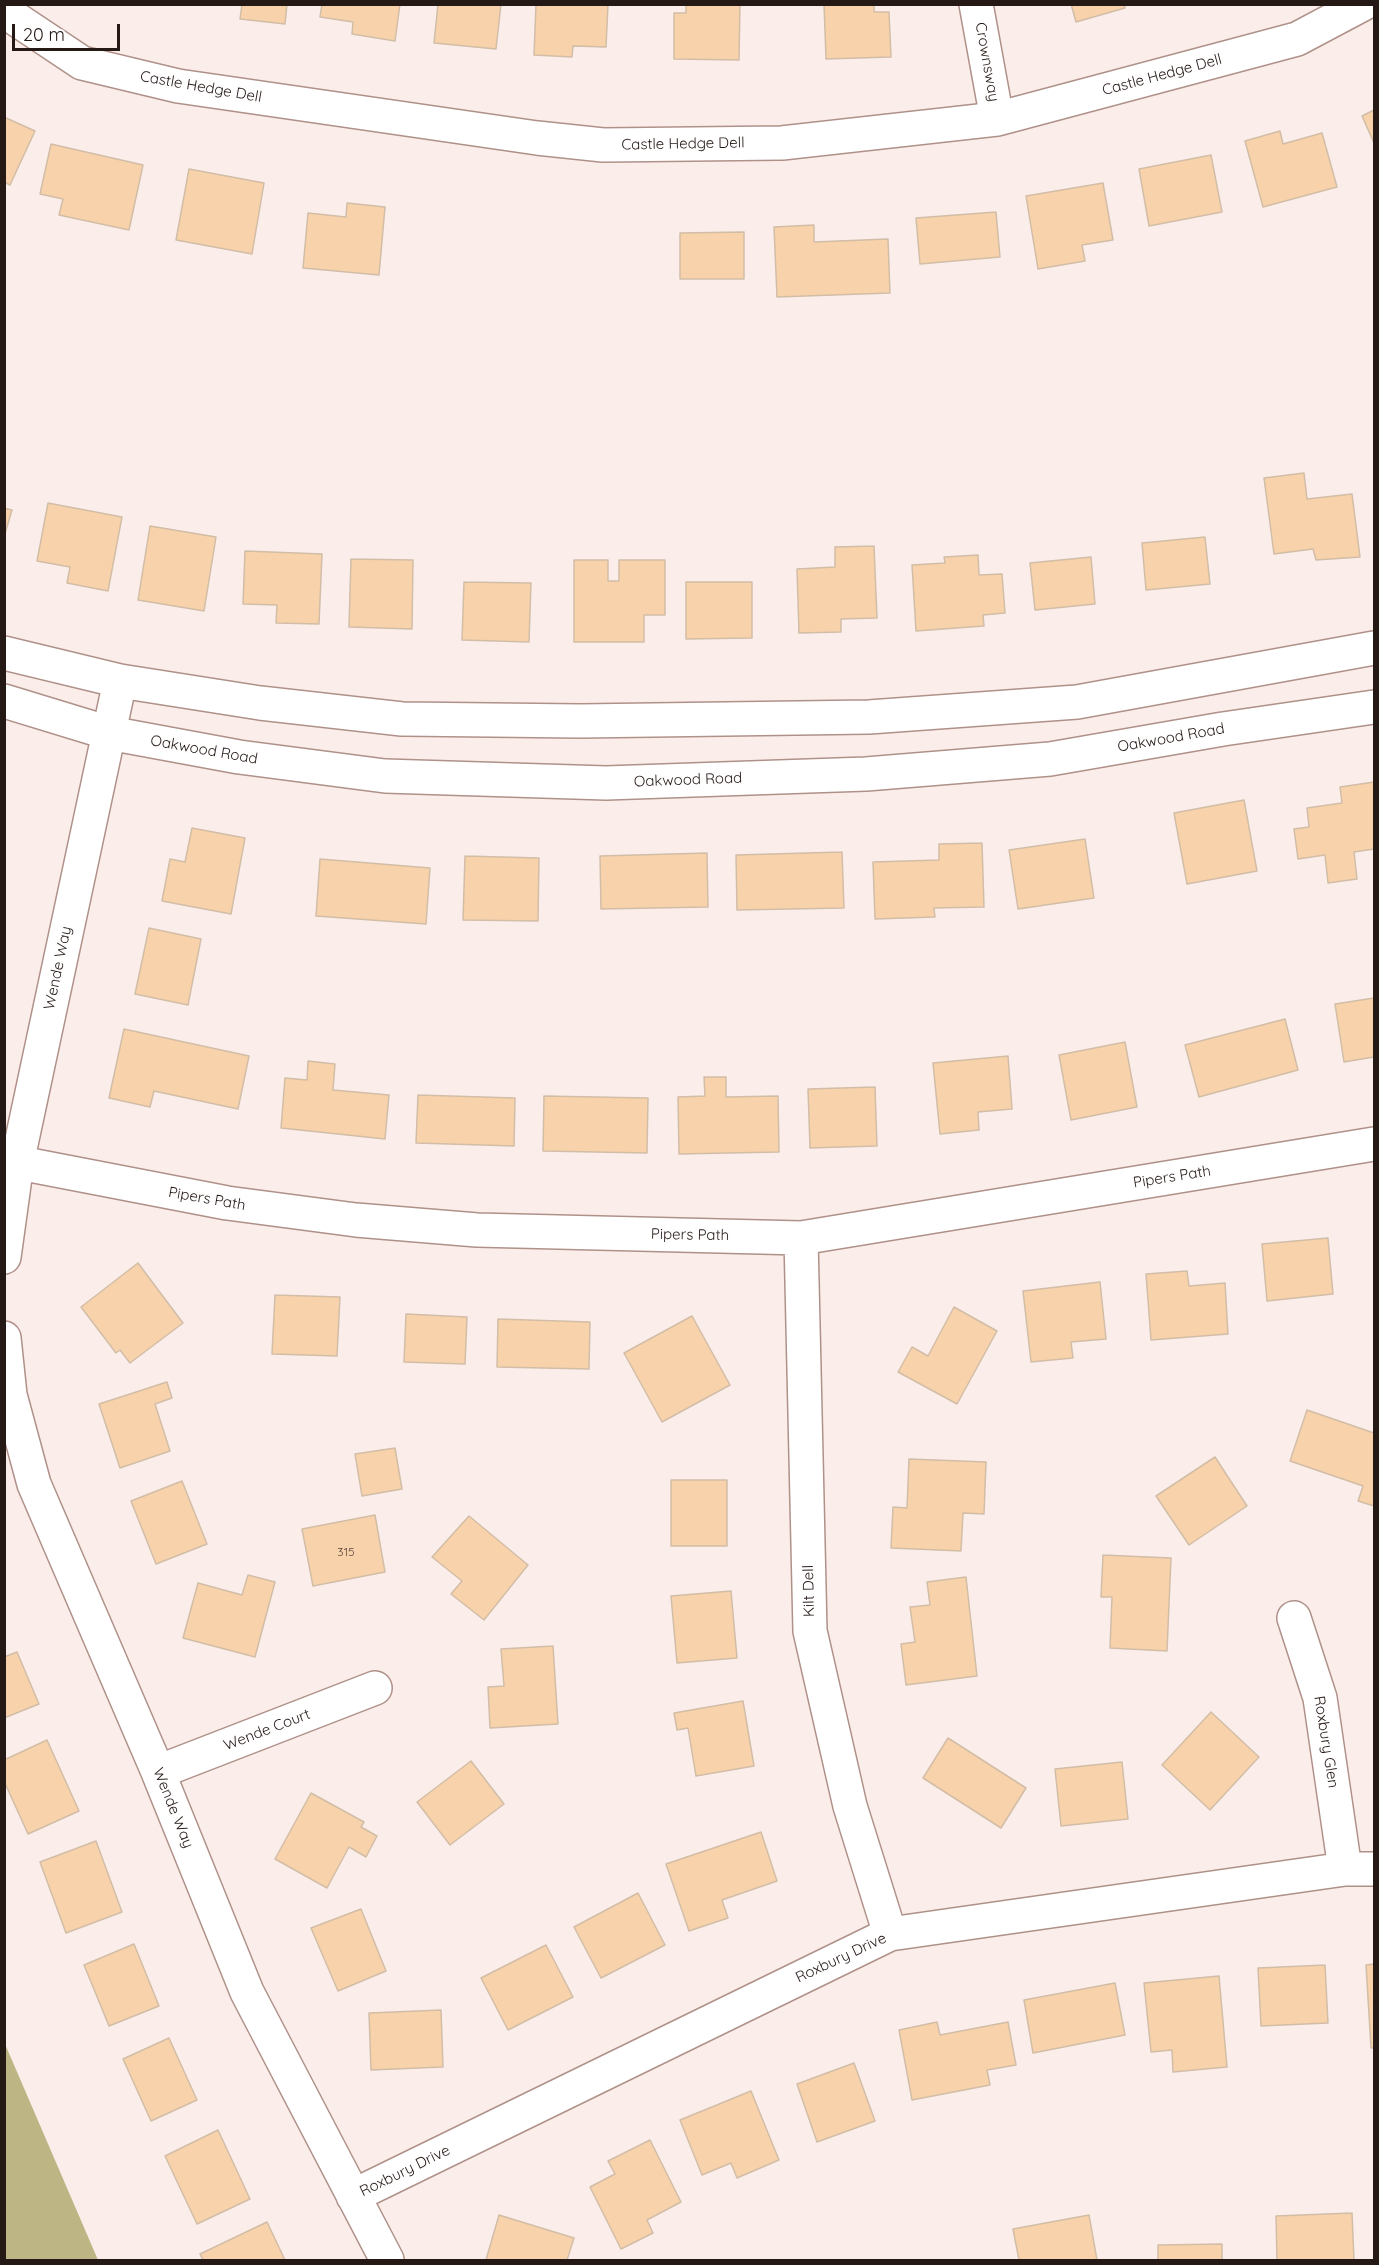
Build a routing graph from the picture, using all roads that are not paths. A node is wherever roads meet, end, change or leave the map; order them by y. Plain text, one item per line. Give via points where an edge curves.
1 (976, 4) edge
2 (1364, 4) edge
3 (4, 11) edge
4 (998, 119) junction
5 (1374, 648) edge
6 (4, 653) edge
7 (120, 681) junction
8 (4, 701) edge
9 (1374, 707) edge
10 (109, 733) junction
11 (1374, 1144) edge
12 (11, 1161) edge
13 (801, 1238) junction
14 (4, 1257) edge
15 (4, 1338) edge
16 (1294, 1617) dead end
17 (375, 1688) dead end
18 (158, 1772) junction
19 (1360, 1869) edge
20 (890, 1934) junction
21 (353, 2196) junction
22 (387, 2260) edge

1 - 4 street, Crownsway
2 - 4 street, Castle Hedge Dell via 1297,39
3 - 4 street, Castle Hedge Dell via 82,63 178,86 603,145 782,143
5 - 7 street via 1077,702 870,717 402,719 260,703
6 - 7 street
7 - 10 street, Wende Way
8 - 10 street, Oakwood Road
9 - 10 street, Oakwood Road via 1050,759 866,774 606,783 385,776 239,758
10 - 12 street, Wende Way
11 - 13 street, Pipers Path
12 - 13 street, Pipers Path via 227,1203 356,1220 477,1230
12 - 14 street, Wende Way
13 - 20 street, Kilt Dell via 810,1631 850,1806
15 - 18 street, Wende Way via 10,1395 34,1484
16 - 19 street, Roxbury Glen via 1320,1698
17 - 18 street, Wende Court
18 - 21 street, Wende Way via 247,1992
19 - 20 street, Roxbury Drive
20 - 21 street, Roxbury Drive
21 - 22 street, Wende Way

